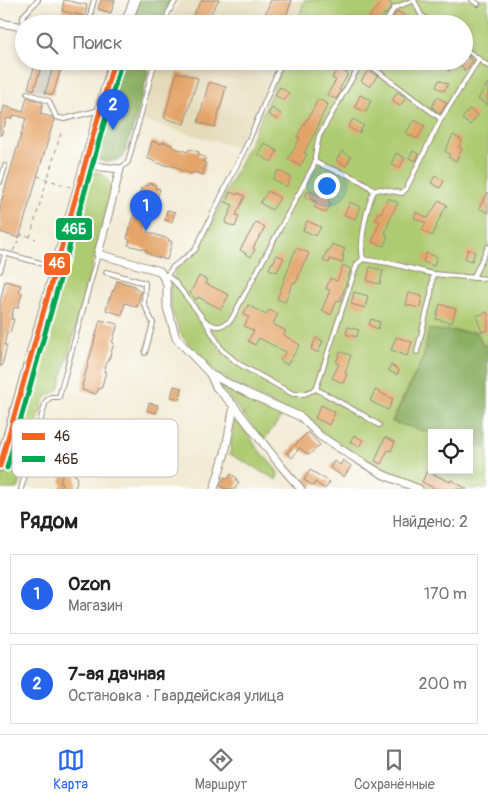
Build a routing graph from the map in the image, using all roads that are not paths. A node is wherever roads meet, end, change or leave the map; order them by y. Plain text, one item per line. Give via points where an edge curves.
1 (38, 0) edge
2 (94, 0) edge
3 (135, 0) edge
4 (176, 0) edge
5 (414, 0) edge
6 (472, 0) edge
7 (478, 4) dead end
8 (24, 15) edge
9 (91, 15) edge
10 (129, 15) edge
11 (167, 15) edge
12 (390, 15) edge
13 (421, 15) edge
14 (0, 23) edge
15 (15, 26) edge
16 (473, 55) edge
17 (479, 59) junction
18 (488, 66) edge
19 (473, 69) edge
20 (111, 70) edge
21 (153, 70) edge
22 (278, 70) edge
23 (358, 70) edge
24 (375, 70) edge
25 (472, 70) edge
26 (27, 93) dead end
27 (100, 110) junction
28 (441, 120) junction
29 (315, 162) junction
30 (86, 163) junction
31 (5, 166) dead end
32 (120, 169) junction
33 (0, 182) edge
34 (374, 191) junction
35 (488, 247) edge
36 (2, 253) edge
37 (98, 254) junction
38 (363, 259) junction
39 (57, 267) junction
40 (0, 271) edge
41 (106, 272) dead end
42 (164, 273) junction
43 (433, 274) junction
44 (473, 278) junction
45 (488, 279) edge
46 (205, 321) junction
47 (417, 352) dead end
48 (145, 353) dead end
49 (210, 374) junction
50 (316, 389) junction
51 (234, 406) junction
52 (41, 419) edge
53 (379, 425) dead end
54 (4, 435) edge
55 (0, 466) edge
56 (214, 489) edge
57 (301, 489) edge
58 (419, 489) edge

1 - 8 lane
2 - 9 lane
3 - 10 street
4 - 11 lane
5 - 12 lane via 394,8
5 - 13 lane
6 - 7 lane
14 - 15 street
16 - 17 lane
17 - 18 lane
17 - 19 lane
20 - 27 street
21 - 32 lane via 128,162
22 - 42 lane via 195,250
23 - 29 lane via 318,136
24 - 28 lane
25 - 28 lane
26 - 27 lane via 49,101 56,117 64,119
27 - 30 street
28 - 34 lane via 402,193
29 - 34 lane via 349,174
29 - 46 lane via 231,320 219,326
30 - 32 street
30 - 39 street
31 - 33 lane
32 - 37 street
34 - 38 lane via 364,228
35 - 44 lane
36 - 39 lane
36 - 40 lane
37 - 42 street
37 - 52 lane via 59,397 46,401
38 - 43 lane
38 - 50 lane via 357,264
39 - 54 street
41 - 48 lane via 145,283 144,304 153,323
42 - 46 lane
42 - 49 street via 167,308 176,338
43 - 44 lane
43 - 47 lane
44 - 45 lane
46 - 50 lane via 222,350 239,364 293,394
49 - 51 street
49 - 58 street via 301,417 320,436 358,460
50 - 53 lane
51 - 56 street
51 - 57 street
54 - 55 street

